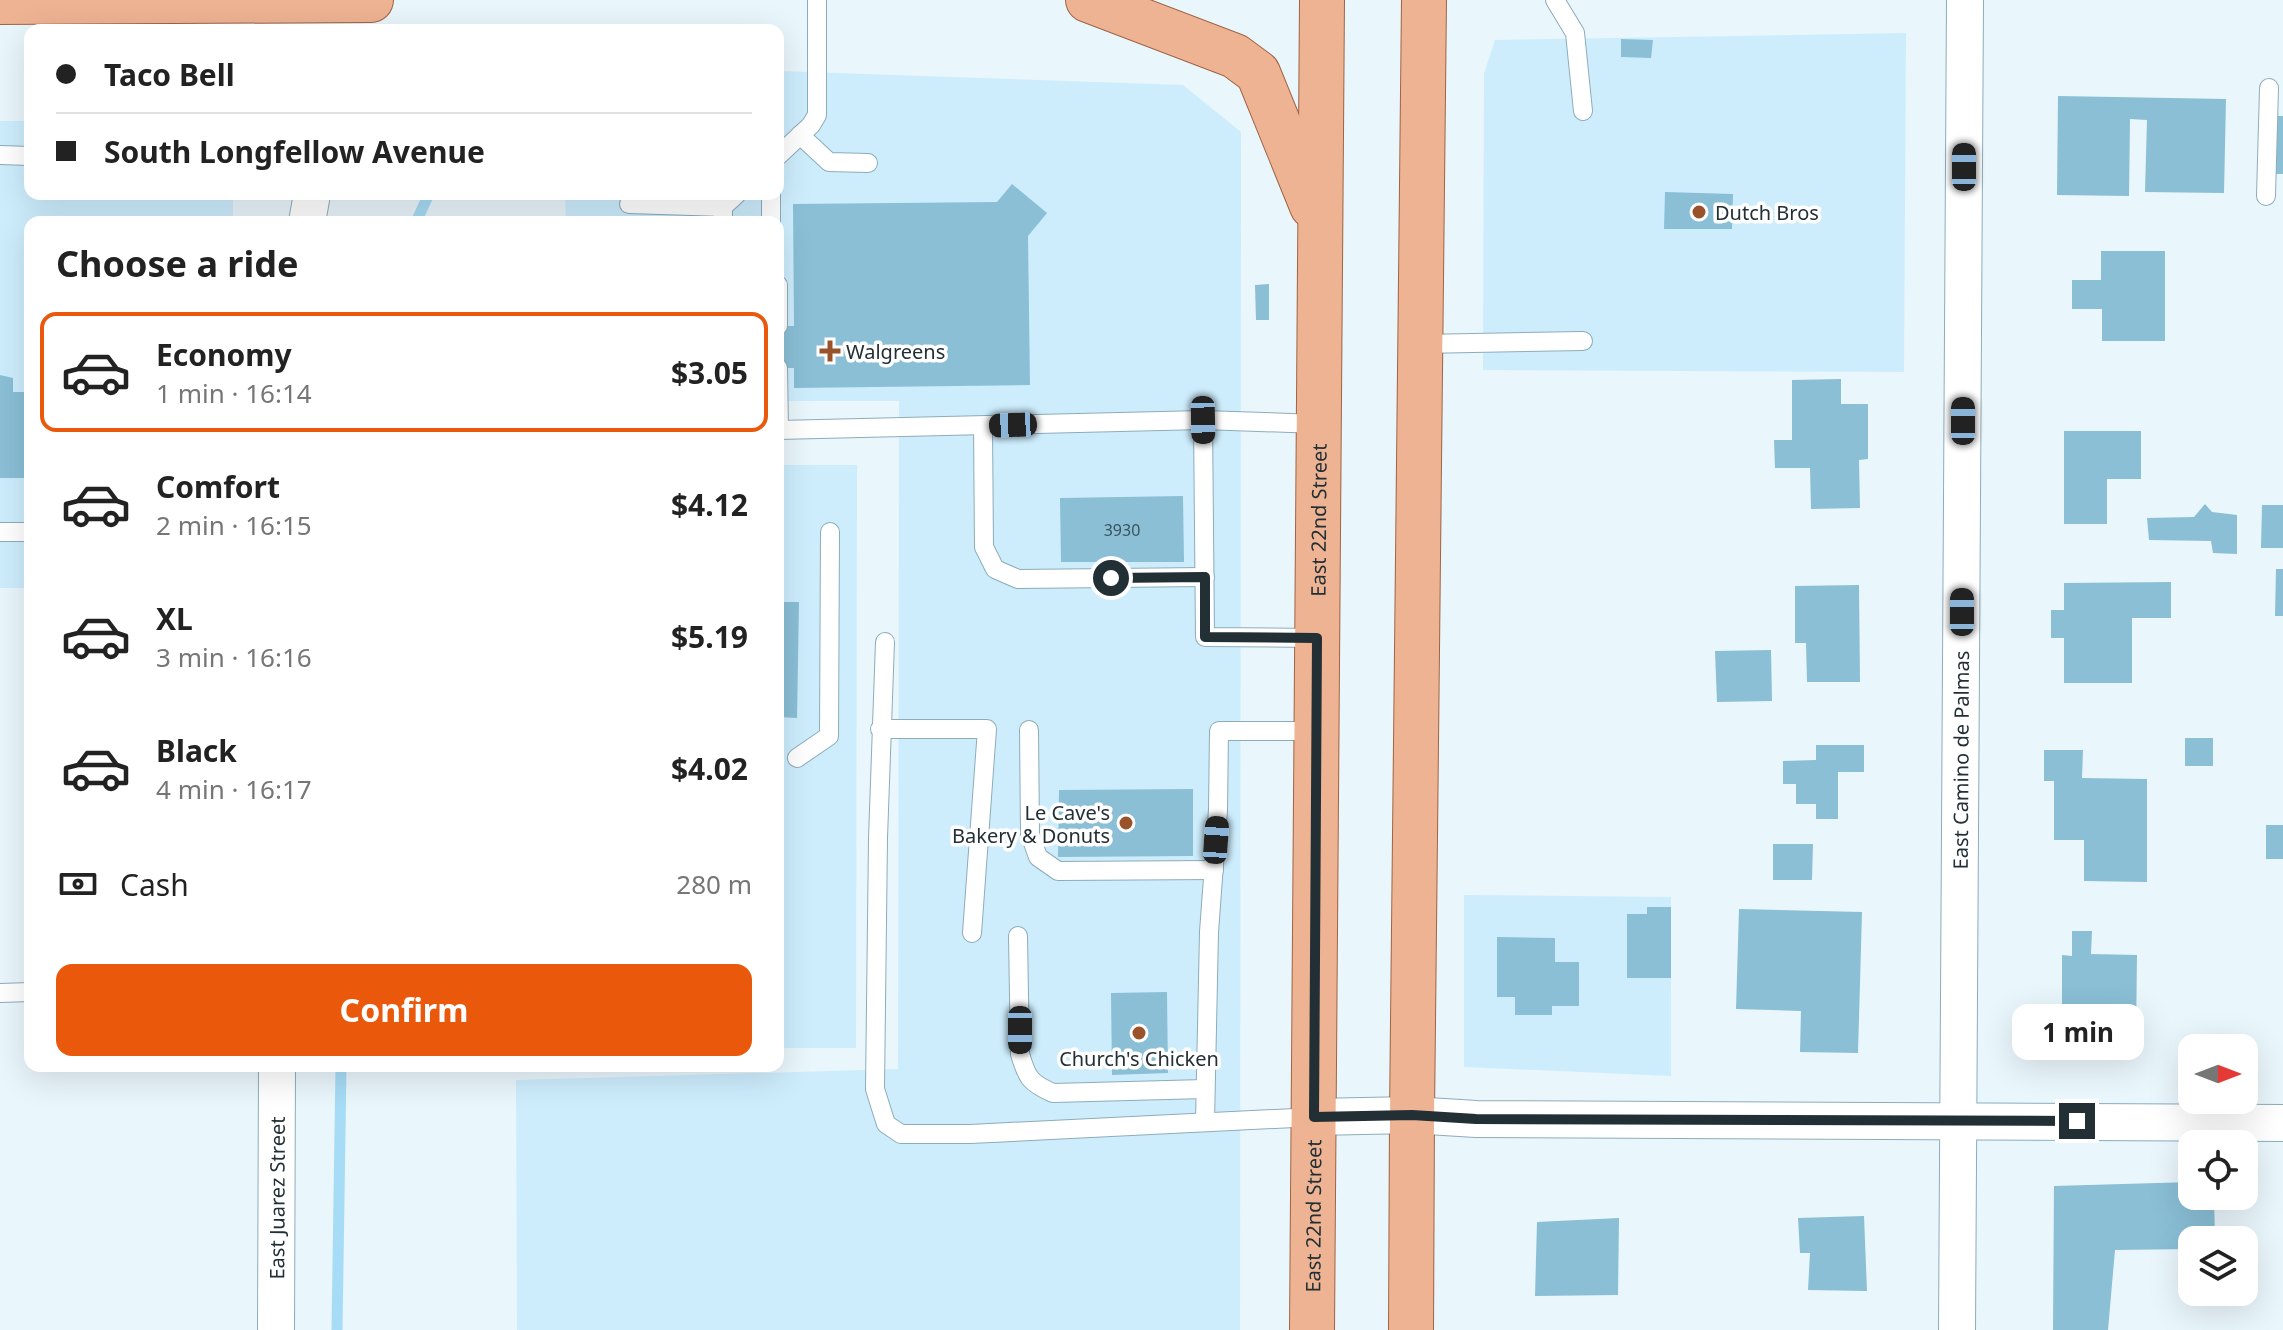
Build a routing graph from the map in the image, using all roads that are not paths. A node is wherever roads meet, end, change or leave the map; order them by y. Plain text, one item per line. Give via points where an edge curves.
1 (345, 0) edge
2 (371, 0) edge
3 (817, 0) edge
4 (1088, 0) edge
5 (1322, 0) edge
6 (1424, 0) edge
7 (1555, 0) edge
8 (1965, 0) edge
9 (0, 2) edge
10 (341, 24) edge
11 (2269, 88) dead end
12 (1583, 111) dead end
13 (800, 135) junction
14 (784, 150) edge
15 (0, 155) edge
16 (24, 156) edge
17 (868, 163) dead end
18 (2266, 196) dead end
19 (629, 204) dead end
20 (728, 208) edge
21 (1320, 226) junction
22 (1583, 341) dead end
23 (1420, 344) junction
24 (1203, 420) junction
25 (1319, 424) junction
26 (983, 426) junction
27 (784, 430) edge
28 (0, 532) edge
29 (24, 532) edge
30 (830, 532) dead end
31 (1205, 577) junction
32 (1317, 638) junction
33 (885, 642) dead end
34 (880, 729) junction
35 (1029, 730) dead end
36 (1317, 731) junction
37 (797, 758) dead end
38 (1214, 870) junction
39 (972, 933) dead end
40 (1018, 936) dead end
41 (24, 992) edge
42 (0, 993) edge
43 (277, 1072) edge
44 (1205, 1089) junction
45 (1412, 1115) junction
46 (1314, 1117) junction
47 (1959, 1120) junction
48 (1205, 1122) junction
49 (2283, 1123) edge
50 (276, 1330) edge
51 (1312, 1330) edge
52 (1411, 1330) edge
53 (1957, 1330) edge

1 - 2 main road
1 - 9 main road
1 - 10 street
3 - 13 lane via 817,115
4 - 21 main road via 1235,56 1258,73
5 - 21 main road, East 22nd Street
6 - 23 main road
7 - 12 lane via 1575,33
8 - 47 street, East Camino de Palmas
11 - 18 lane
13 - 14 lane
13 - 17 lane via 829,162
15 - 16 lane
19 - 20 lane
21 - 25 main road, East 22nd Street
22 - 23 lane
23 - 45 main road
24 - 25 lane
24 - 26 lane
24 - 31 lane
25 - 32 main road, East 22nd Street
26 - 27 lane
26 - 31 lane via 984,547 995,569 1018,579
28 - 29 lane
30 - 37 lane via 829,736
31 - 32 lane via 1205,637
32 - 36 main road, East 22nd Street
33 - 34 lane
34 - 39 lane via 987,729
34 - 48 lane via 875,1089 886,1124 901,1134 956,1134
35 - 38 lane via 1030,834 1038,857 1058,871
36 - 38 lane via 1219,731
36 - 46 main road, East 22nd Street
38 - 44 lane
40 - 44 lane via 1020,1054 1033,1084 1053,1093
41 - 42 lane
43 - 50 street, East Juarez Street
44 - 48 lane
45 - 46 street
45 - 47 street
45 - 52 main road
46 - 48 lane
46 - 51 main road, East 22nd Street
47 - 49 street
47 - 53 street, East Camino de Palmas

